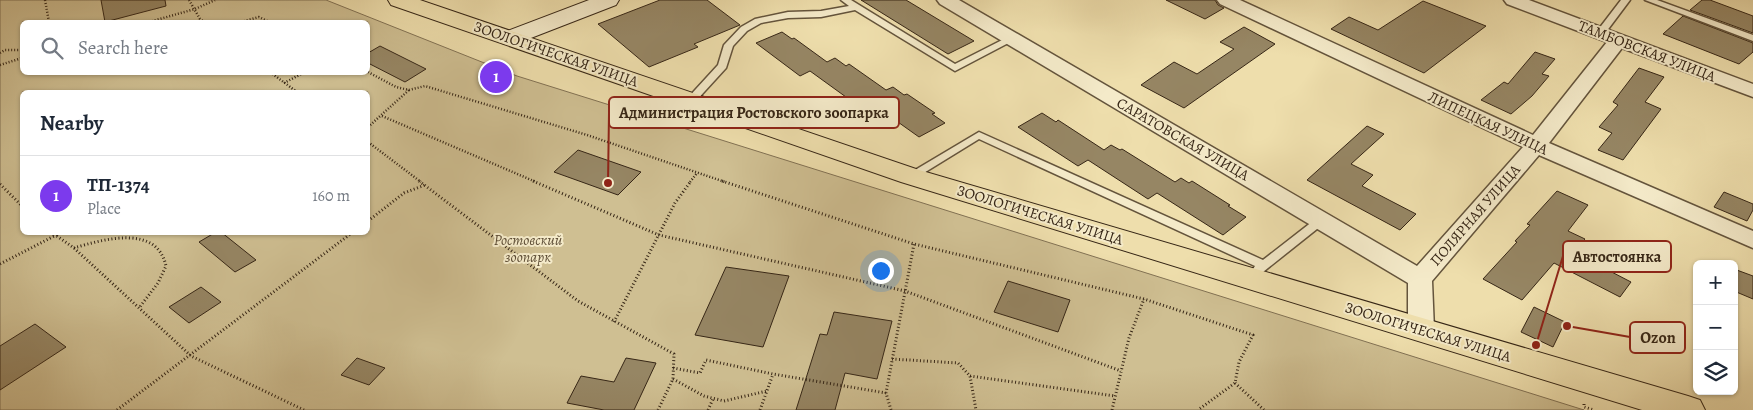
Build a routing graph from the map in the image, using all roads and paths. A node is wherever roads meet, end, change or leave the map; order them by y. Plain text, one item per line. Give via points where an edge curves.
1 (45, 0) edge
2 (189, 0) edge
3 (215, 0) edge
4 (399, 0) edge
5 (608, 0) edge
6 (845, 0) edge
7 (946, 0) edge
8 (1226, 0) edge
9 (1513, 0) edge
10 (1626, 0) edge
11 (1649, 0) edge
12 (857, 8) junction
13 (194, 9) junction
14 (49, 20) edge
15 (155, 20) edge
16 (202, 20) edge
17 (248, 20) edge
18 (266, 20) edge
19 (1609, 37) junction
20 (510, 38) junction
21 (1011, 38) junction
22 (1753, 38) edge
23 (20, 50) edge
24 (0, 52) edge
25 (20, 59) edge
26 (0, 65) edge
27 (370, 73) edge
28 (274, 75) edge
29 (299, 75) edge
30 (284, 83) junction
31 (293, 90) edge
32 (409, 90) junction
33 (1753, 91) edge
34 (690, 101) junction
35 (382, 116) junction
36 (370, 126) edge
37 (370, 144) edge
38 (1536, 145) junction
39 (697, 174) junction
40 (910, 176) junction
41 (0, 184) edge
42 (425, 185) junction
43 (20, 204) edge
44 (370, 219) edge
45 (1321, 221) junction
46 (349, 235) edge
47 (659, 235) junction
48 (55, 236) joint
49 (1753, 240) edge
50 (914, 244) junction
51 (74, 248) junction
52 (0, 264) edge
53 (1256, 272) junction
54 (1420, 279) junction
55 (905, 291) junction
56 (1144, 299) junction
57 (139, 308) junction
58 (614, 322) junction
59 (1421, 330) junction
60 (191, 356) junction
61 (892, 359) junction
62 (674, 368) junction
63 (1121, 371) junction
64 (773, 374) junction
65 (970, 376) junction
66 (673, 379) junction
67 (1235, 382) junction
68 (766, 391) junction
69 (886, 393) junction
70 (1115, 396) junction
71 (713, 399) junction
72 (1584, 407) dead end
73 (117, 410) edge
74 (304, 410) edge
75 (658, 410) edge
76 (708, 410) edge
77 (760, 410) edge
78 (891, 410) edge
79 (976, 410) edge
80 (1112, 410) edge
81 (1198, 410) edge
82 (1264, 410) edge
83 (1594, 410) edge
84 (1688, 410) edge

1 - 14 path
2 - 13 path
3 - 13 path
4 - 20 main road, ЗООЛОГИЧЕСКАЯ УЛИЦА
5 - 20 main road
6 - 12 lane
7 - 21 street, САРАТОВСКАЯ УЛИЦА
8 - 38 street, ЛИПЕЦКАЯ УЛИЦА
9 - 19 street, ТАМБОВСКАЯ УЛИЦА
10 - 19 lane
11 - 22 lane
12 - 21 lane via 954,68
12 - 34 lane via 758,21 744,29 729,45 723,66
13 - 15 path
13 - 16 path
17 - 18 path via 259,17
19 - 33 street, ТАМБОВСКАЯ УЛИЦА
19 - 38 street, ПОЛЯРНАЯ УЛИЦА
20 - 34 main road, ЗООЛОГИЧЕСКАЯ УЛИЦА
21 - 45 street, САРАТОВСКАЯ УЛИЦА
23 - 24 path
25 - 26 path
27 - 32 path
28 - 30 path
29 - 30 path
30 - 31 path
32 - 35 path
32 - 39 path via 425,86 587,134
34 - 40 main road, ЗООЛОГИЧЕСКАЯ УЛИЦА
35 - 36 path
35 - 47 path
37 - 42 path
38 - 49 street, ЛИПЕЦКАЯ УЛИЦА
38 - 54 street, ПОЛЯРНАЯ УЛИЦА
39 - 47 path via 675,203
39 - 50 path
40 - 53 main road, ЗООЛОГИЧЕСКАЯ УЛИЦА
40 - 53 lane via 979,134
41 - 43 path
42 - 44 path via 404,193
42 - 58 path via 578,301
45 - 53 lane
45 - 54 street, САРАТОВСКАЯ УЛИЦА
46 - 60 path
47 - 55 path
47 - 58 path
48 - 51 path
48 - 52 path
50 - 55 path
50 - 56 path
51 - 57 path
51 - 57 path via 127,238 146,239 161,250 166,266
53 - 59 main road, ЗООЛОГИЧЕСКАЯ УЛИЦА
54 - 59 street, ПОЛЯРНАЯ УЛИЦА
55 - 61 path
55 - 63 path
56 - 63 path
56 - 67 path via 1253,335 1239,362
57 - 60 path
58 - 62 path via 674,354
59 - 84 main road, ЗООЛОГИЧЕСКАЯ УЛИЦА
60 - 73 path
60 - 74 path
61 - 65 path via 958,363
61 - 69 path
62 - 64 path via 700,373 706,360
62 - 66 path
63 - 70 path
64 - 68 path
64 - 69 path
65 - 70 path
65 - 79 path
66 - 71 path
66 - 75 path
67 - 81 path
67 - 82 path
68 - 71 path via 724,401
68 - 77 path
69 - 78 path
70 - 80 path
71 - 76 path
72 - 83 path

